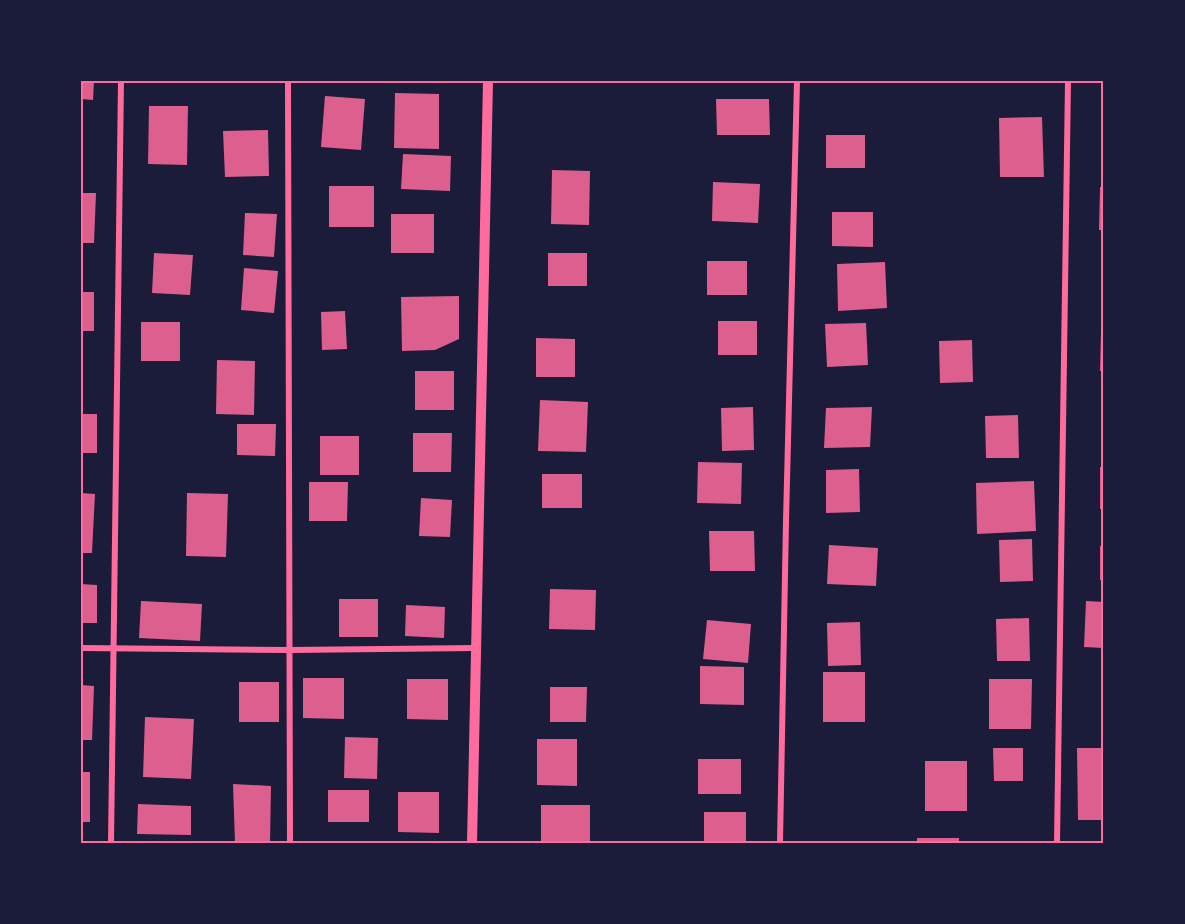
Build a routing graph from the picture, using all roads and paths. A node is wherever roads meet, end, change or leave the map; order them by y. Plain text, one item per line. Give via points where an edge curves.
1 (121, 81) edge
2 (288, 81) edge
3 (488, 81) edge
4 (797, 81) edge
5 (1068, 81) edge
6 (81, 648) edge
7 (114, 648) junction
8 (476, 648) junction
9 (290, 650) junction
10 (111, 843) edge
11 (290, 843) edge
12 (472, 843) edge
13 (780, 843) edge
14 (1057, 843) edge

1 - 7 street
2 - 9 street
3 - 8 street
4 - 13 street
5 - 14 street
6 - 7 street
7 - 9 street
7 - 10 street
8 - 9 street
8 - 12 street
9 - 11 street

